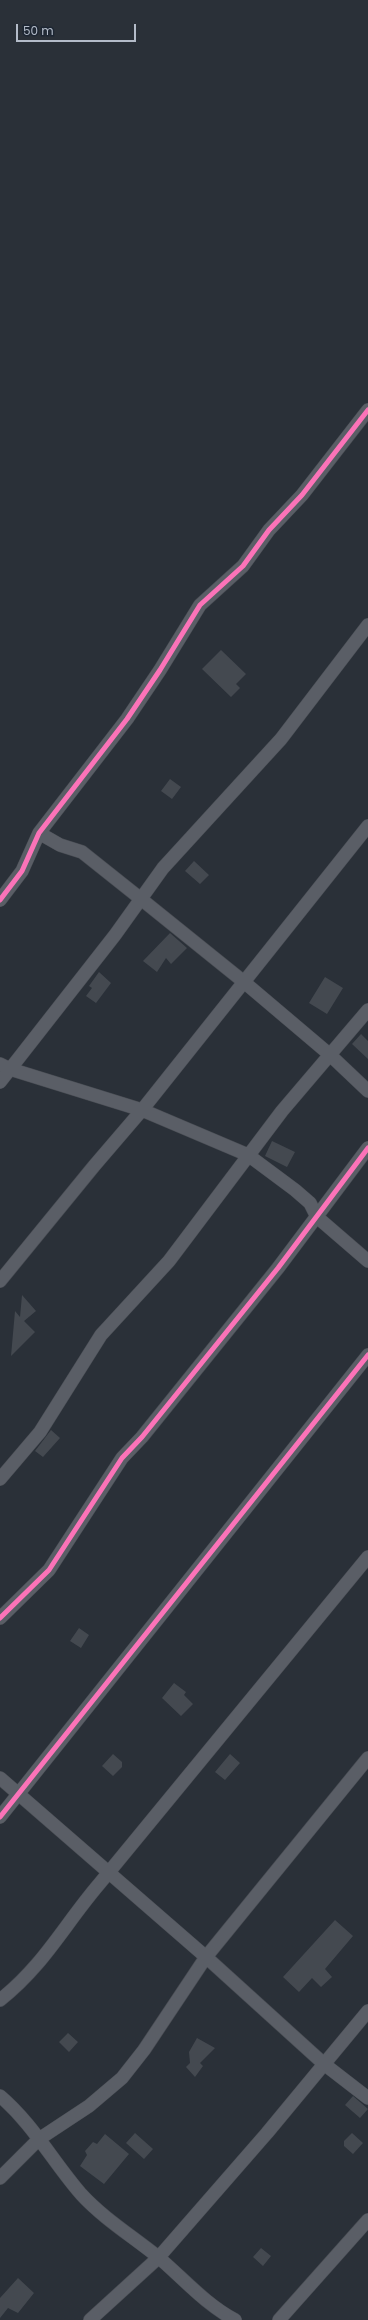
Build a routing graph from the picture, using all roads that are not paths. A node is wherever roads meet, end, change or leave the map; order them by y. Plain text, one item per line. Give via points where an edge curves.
1 (368, 410) edge
2 (368, 625) edge
3 (368, 826) edge
4 (39, 833) junction
5 (141, 899) junction
6 (0, 900) edge
7 (244, 982) junction
8 (368, 1010) edge
9 (329, 1054) junction
10 (5, 1066) edge
11 (0, 1082) edge
12 (368, 1091) edge
13 (142, 1110) junction
14 (368, 1148) edge
15 (248, 1156) junction
16 (317, 1217) junction
17 (368, 1261) edge
18 (2, 1274) edge
19 (368, 1355) edge
20 (0, 1480) edge
21 (368, 1557) edge
22 (0, 1618) edge
23 (368, 1758) edge
24 (0, 1778) edge
25 (20, 1794) junction
26 (0, 1817) edge
27 (109, 1872) junction
28 (206, 1957) junction
29 (0, 2000) edge
30 (368, 2011) edge
31 (324, 2064) junction
32 (0, 2096) edge
33 (368, 2098) edge
34 (39, 2139) junction
35 (0, 2178) edge
36 (368, 2220) edge
37 (158, 2258) junction
38 (90, 2320) edge
39 (235, 2320) edge
40 (279, 2320) edge

1 - 4 street via 302,495 269,530 243,566 200,605 127,720
2 - 5 street via 280,739 163,868
3 - 7 street
4 - 5 street via 60,845 82,852
4 - 6 street via 22,871
5 - 7 street
5 - 10 street
7 - 9 street
7 - 13 street
8 - 9 street
9 - 12 street
9 - 15 street
10 - 11 street
10 - 13 street
13 - 15 street
13 - 18 street
14 - 16 street
15 - 16 street via 310,1203
15 - 20 street via 169,1261 97,1340 40,1432
16 - 17 street
16 - 22 street via 152,1425 122,1458 49,1570
19 - 25 street
21 - 27 street
23 - 28 street
24 - 25 street
25 - 26 street
25 - 27 street
27 - 28 street
27 - 29 street via 36,1968
28 - 31 street
28 - 34 street via 144,2050 122,2078 89,2106
30 - 31 street
31 - 33 street
31 - 37 street
32 - 34 street via 19,2112
34 - 35 street
34 - 37 street via 97,2210
36 - 40 street
37 - 38 street
37 - 39 street via 208,2303

